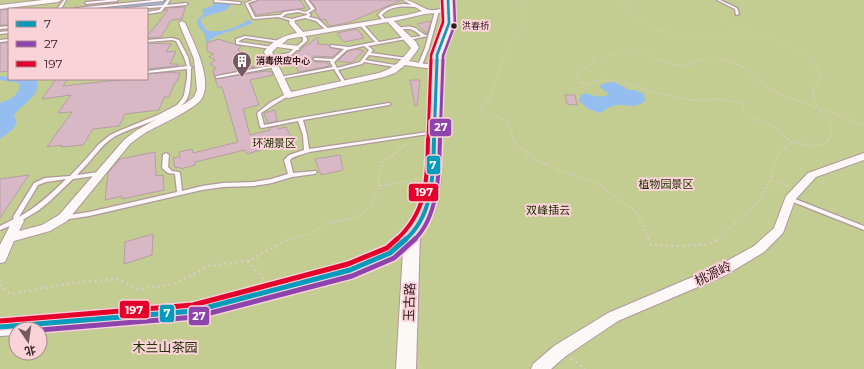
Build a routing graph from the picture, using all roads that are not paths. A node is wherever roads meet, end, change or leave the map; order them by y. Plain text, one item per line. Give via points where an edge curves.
1 (58, 0) edge
2 (117, 0) edge
3 (125, 0) edge
4 (164, 0) edge
5 (168, 0) edge
6 (174, 0) edge
7 (256, 0) edge
8 (306, 0) edge
9 (406, 0) edge
10 (448, 0) edge
11 (718, 0) edge
12 (215, 1) edge
13 (246, 2) junction
14 (86, 3) dead end
15 (240, 3) junction
16 (186, 4) dead end
17 (124, 5) junction
18 (163, 6) junction
19 (248, 6) junction
20 (417, 6) junction
21 (0, 7) edge
22 (88, 8) edge
23 (138, 8) edge
24 (448, 10) junction
25 (437, 11) junction
26 (307, 12) junction
27 (429, 12) junction
28 (148, 13) edge
29 (736, 14) road end
30 (280, 16) junction
31 (306, 17) junction
32 (290, 20) junction
33 (386, 20) junction
34 (182, 23) dead end
35 (361, 24) junction
36 (327, 29) junction
37 (398, 29) junction
38 (301, 34) junction
39 (423, 36) junction
40 (431, 36) junction
41 (407, 39) junction
42 (148, 41) edge
43 (378, 43) junction
44 (276, 45) junction
45 (365, 45) junction
46 (332, 46) dead end
47 (296, 48) junction
48 (349, 48) junction
49 (369, 54) junction
50 (271, 58) junction
51 (315, 58) dead end
52 (333, 60) junction
53 (362, 61) junction
54 (404, 63) junction
55 (420, 65) junction
56 (437, 65) junction
57 (275, 66) junction
58 (190, 68) junction
59 (336, 68) junction
60 (148, 72) edge
61 (217, 77) dead end
62 (280, 78) junction
63 (344, 83) junction
64 (288, 94) junction
65 (389, 104) dead end
66 (300, 119) junction
67 (435, 132) junction
68 (307, 152) junction
69 (166, 155) dead end
70 (864, 156) edge
71 (314, 172) dead end
72 (99, 174) junction
73 (72, 176) junction
74 (290, 176) junction
75 (180, 193) junction
76 (794, 195) junction
77 (63, 218) junction
78 (18, 221) junction
79 (0, 228) edge
80 (864, 228) edge
81 (412, 234) junction
82 (10, 238) junction
83 (0, 258) edge
84 (0, 327) edge
85 (406, 369) edge
86 (539, 369) edge

1 - 21 street
2 - 14 lane
3 - 17 lane
4 - 17 lane
5 - 6 lane
5 - 18 lane
7 - 13 lane
8 - 26 lane via 313,9
9 - 20 street
10 - 24 main road
11 - 29 lane via 736,9
12 - 15 lane
13 - 15 lane
13 - 19 lane
15 - 19 lane via 238,6
16 - 18 lane
17 - 22 lane
18 - 23 lane
18 - 28 lane via 160,11
19 - 30 lane via 254,18
20 - 27 street
20 - 33 lane via 387,9 380,16
24 - 25 street
24 - 56 main road via 449,23 437,55
25 - 27 street
25 - 40 lane
26 - 30 lane via 291,12
26 - 31 lane via 309,14
27 - 33 street
30 - 32 lane
31 - 32 lane
31 - 36 lane via 317,20
32 - 38 street
33 - 35 street
33 - 37 street
34 - 72 street via 198,59 201,90 198,98 140,132 127,142
35 - 36 street
35 - 43 lane
36 - 38 street
37 - 39 lane via 411,27
37 - 41 street
38 - 44 street via 286,37
38 - 47 lane via 305,41
39 - 40 lane
39 - 41 lane
40 - 55 lane
41 - 43 lane
41 - 54 street via 414,48
42 - 58 lane via 172,38 177,40
43 - 45 lane
44 - 44 lane via 266,40 245,37 239,38 237,43
44 - 47 street
44 - 50 street via 268,52
45 - 48 lane
45 - 49 lane via 371,50
46 - 48 lane
47 - 50 lane via 286,55
48 - 52 lane
49 - 53 lane
49 - 54 lane
50 - 57 street
51 - 52 lane
52 - 59 lane
53 - 54 lane
53 - 59 lane via 354,66
54 - 55 street
54 - 63 street via 394,72
55 - 56 street
56 - 67 main road
57 - 61 lane
57 - 62 street
58 - 60 lane
58 - 73 lane via 184,102 174,109 117,133 104,142
59 - 62 lane
59 - 63 lane
62 - 64 street
63 - 64 street
64 - 66 lane via 259,113 262,127
65 - 66 lane
66 - 68 lane
67 - 68 lane
67 - 81 main road via 433,177 425,213
68 - 74 lane via 291,156 287,160
69 - 75 lane via 165,168 178,173
70 - 76 street, 桃源岭 via 812,175
71 - 74 lane
72 - 73 lane
72 - 77 street
73 - 78 lane via 53,196
73 - 78 lane via 36,184 16,217
74 - 75 lane via 254,184 223,185
75 - 77 lane
76 - 80 lane
76 - 86 street, 桃源岭 via 778,230 760,248 721,271 613,317 560,351
77 - 82 street via 46,228
78 - 79 lane
78 - 82 street
81 - 84 main road via 390,253 350,270 194,311
81 - 85 street, 玉古路
82 - 83 street

